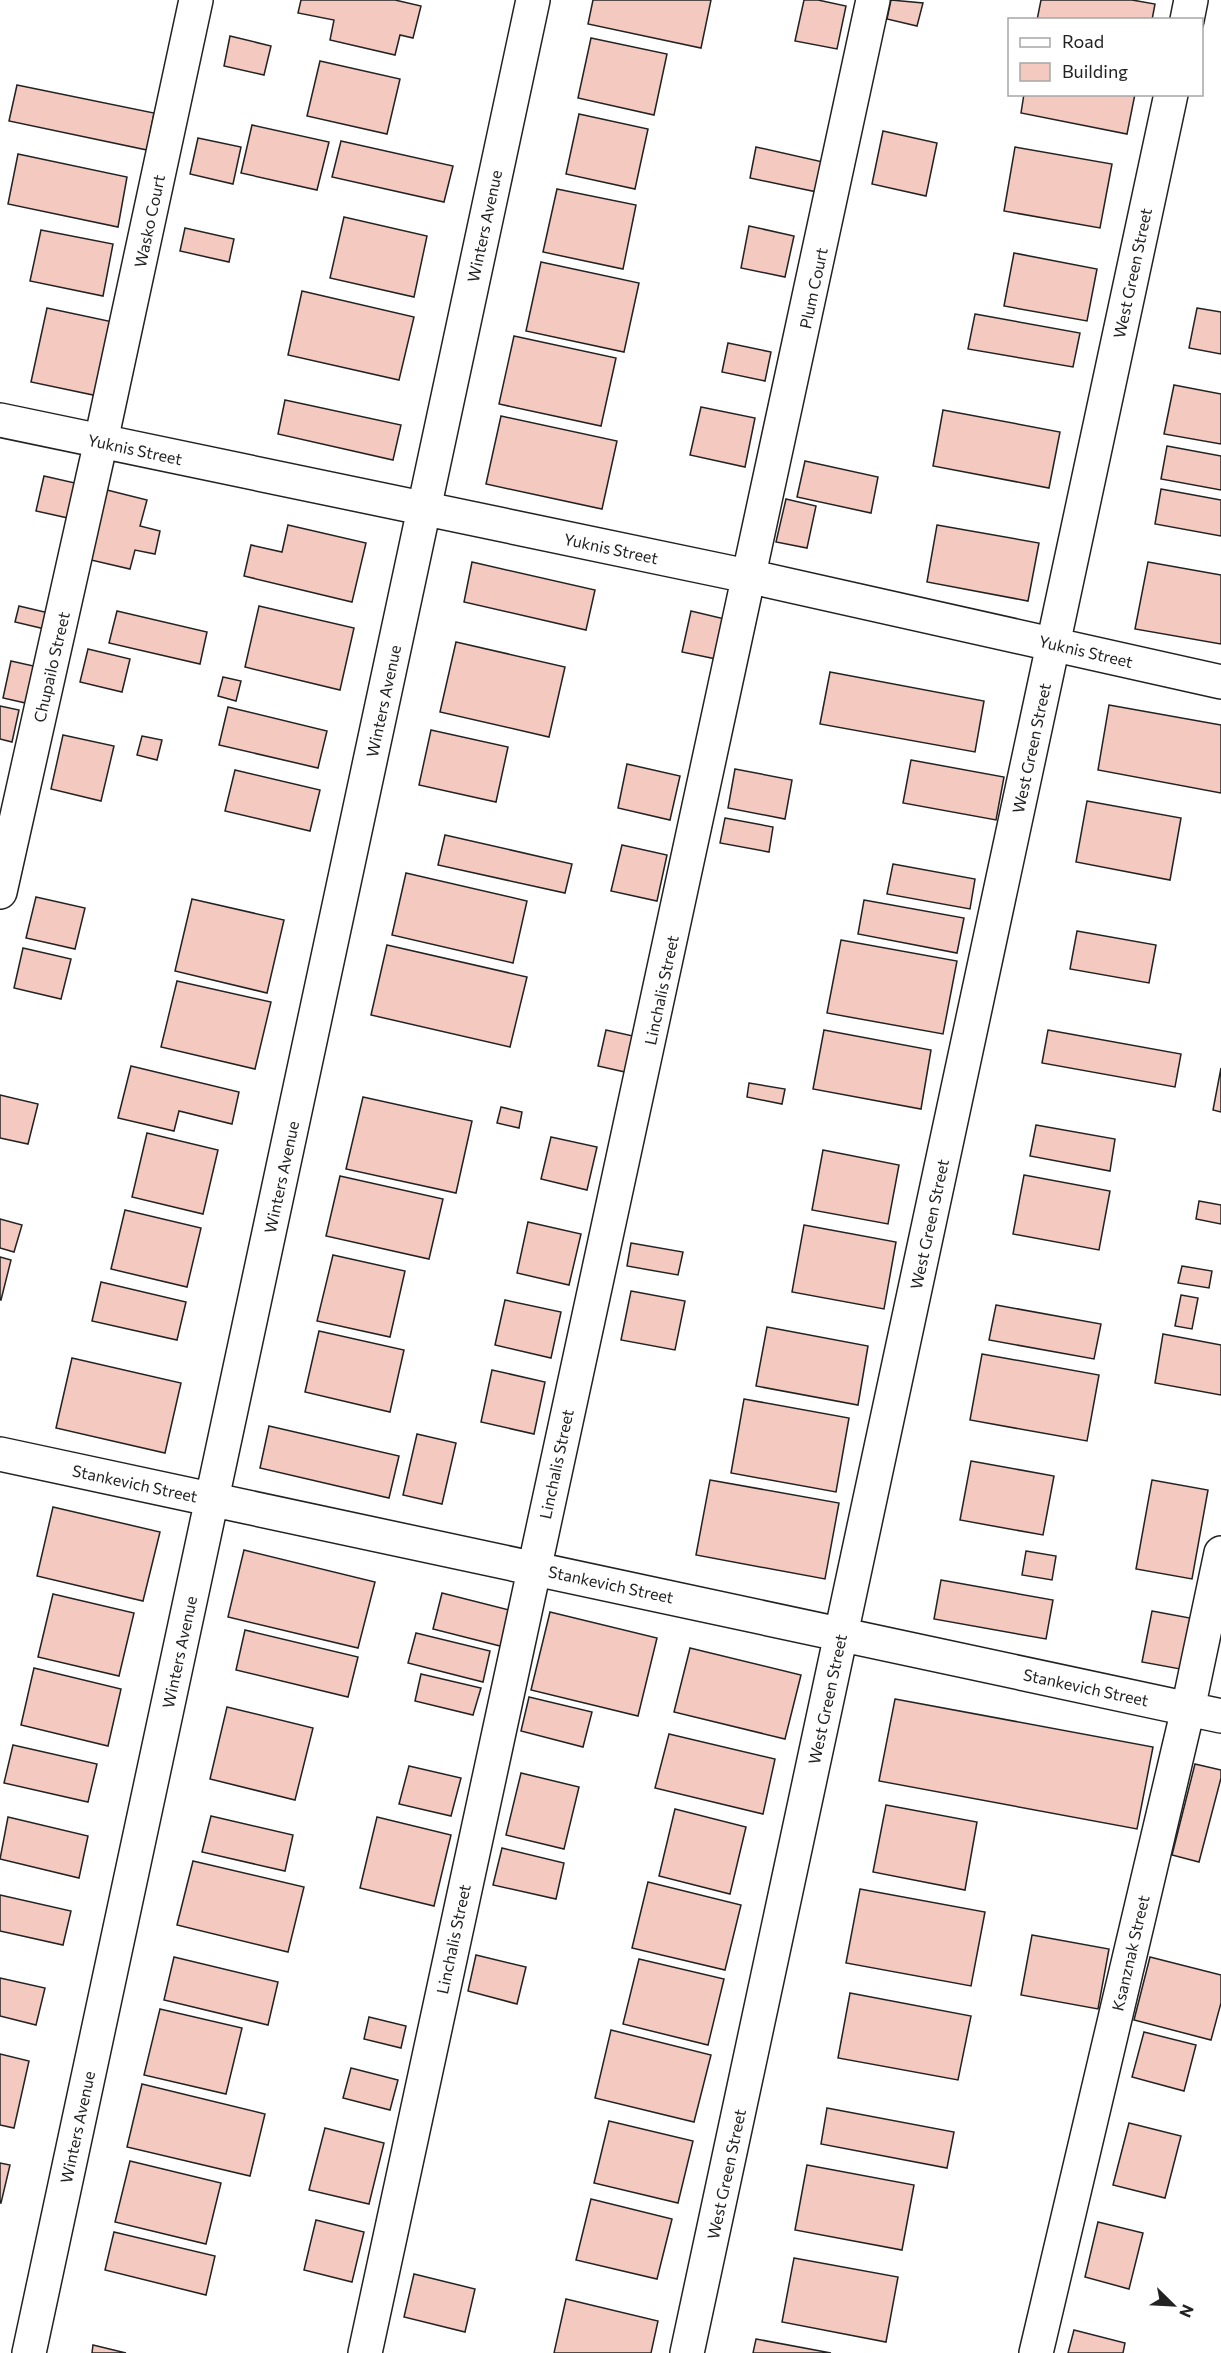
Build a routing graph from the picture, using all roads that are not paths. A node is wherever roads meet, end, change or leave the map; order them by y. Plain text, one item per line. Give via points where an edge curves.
1 (196, 0) edge
2 (533, 0) edge
3 (873, 0) edge
4 (1191, 0) edge
5 (1187, 18) edge
6 (1171, 96) edge
7 (0, 420) edge
8 (101, 441) junction
9 (424, 510) junction
10 (752, 577) junction
11 (1053, 644) junction
12 (1221, 682) edge
13 (0, 892) edge
14 (0, 1454) edge
15 (212, 1499) junction
16 (1221, 1553) edge
17 (534, 1567) junction
18 (842, 1633) junction
19 (1188, 1709) junction
20 (1221, 1716) edge
21 (29, 2353) edge
22 (364, 2353) edge
23 (687, 2353) edge
24 (1036, 2353) edge

1 - 8 street, Wasko Court
2 - 9 street, Winters Avenue
3 - 10 street, Plum Court
4 - 5 street
6 - 11 street, West Green Street
7 - 8 street, Yuknis Street
8 - 9 street, Yuknis Street
8 - 13 street, Chupailo Street
9 - 10 street, Yuknis Street
9 - 15 street, Winters Avenue
10 - 11 street, Yuknis Street
10 - 17 street, Linchalis Street
11 - 12 street, Yuknis Street
11 - 18 street, West Green Street
14 - 15 street, Stankevich Street
15 - 17 street, Stankevich Street
15 - 21 street, Winters Avenue
16 - 19 street, Ksanznak Street
17 - 18 street, Stankevich Street
17 - 22 street, Linchalis Street
18 - 19 street, Stankevich Street
18 - 23 street, West Green Street
19 - 20 street, Stankevich Street
19 - 24 street, Ksanznak Street

